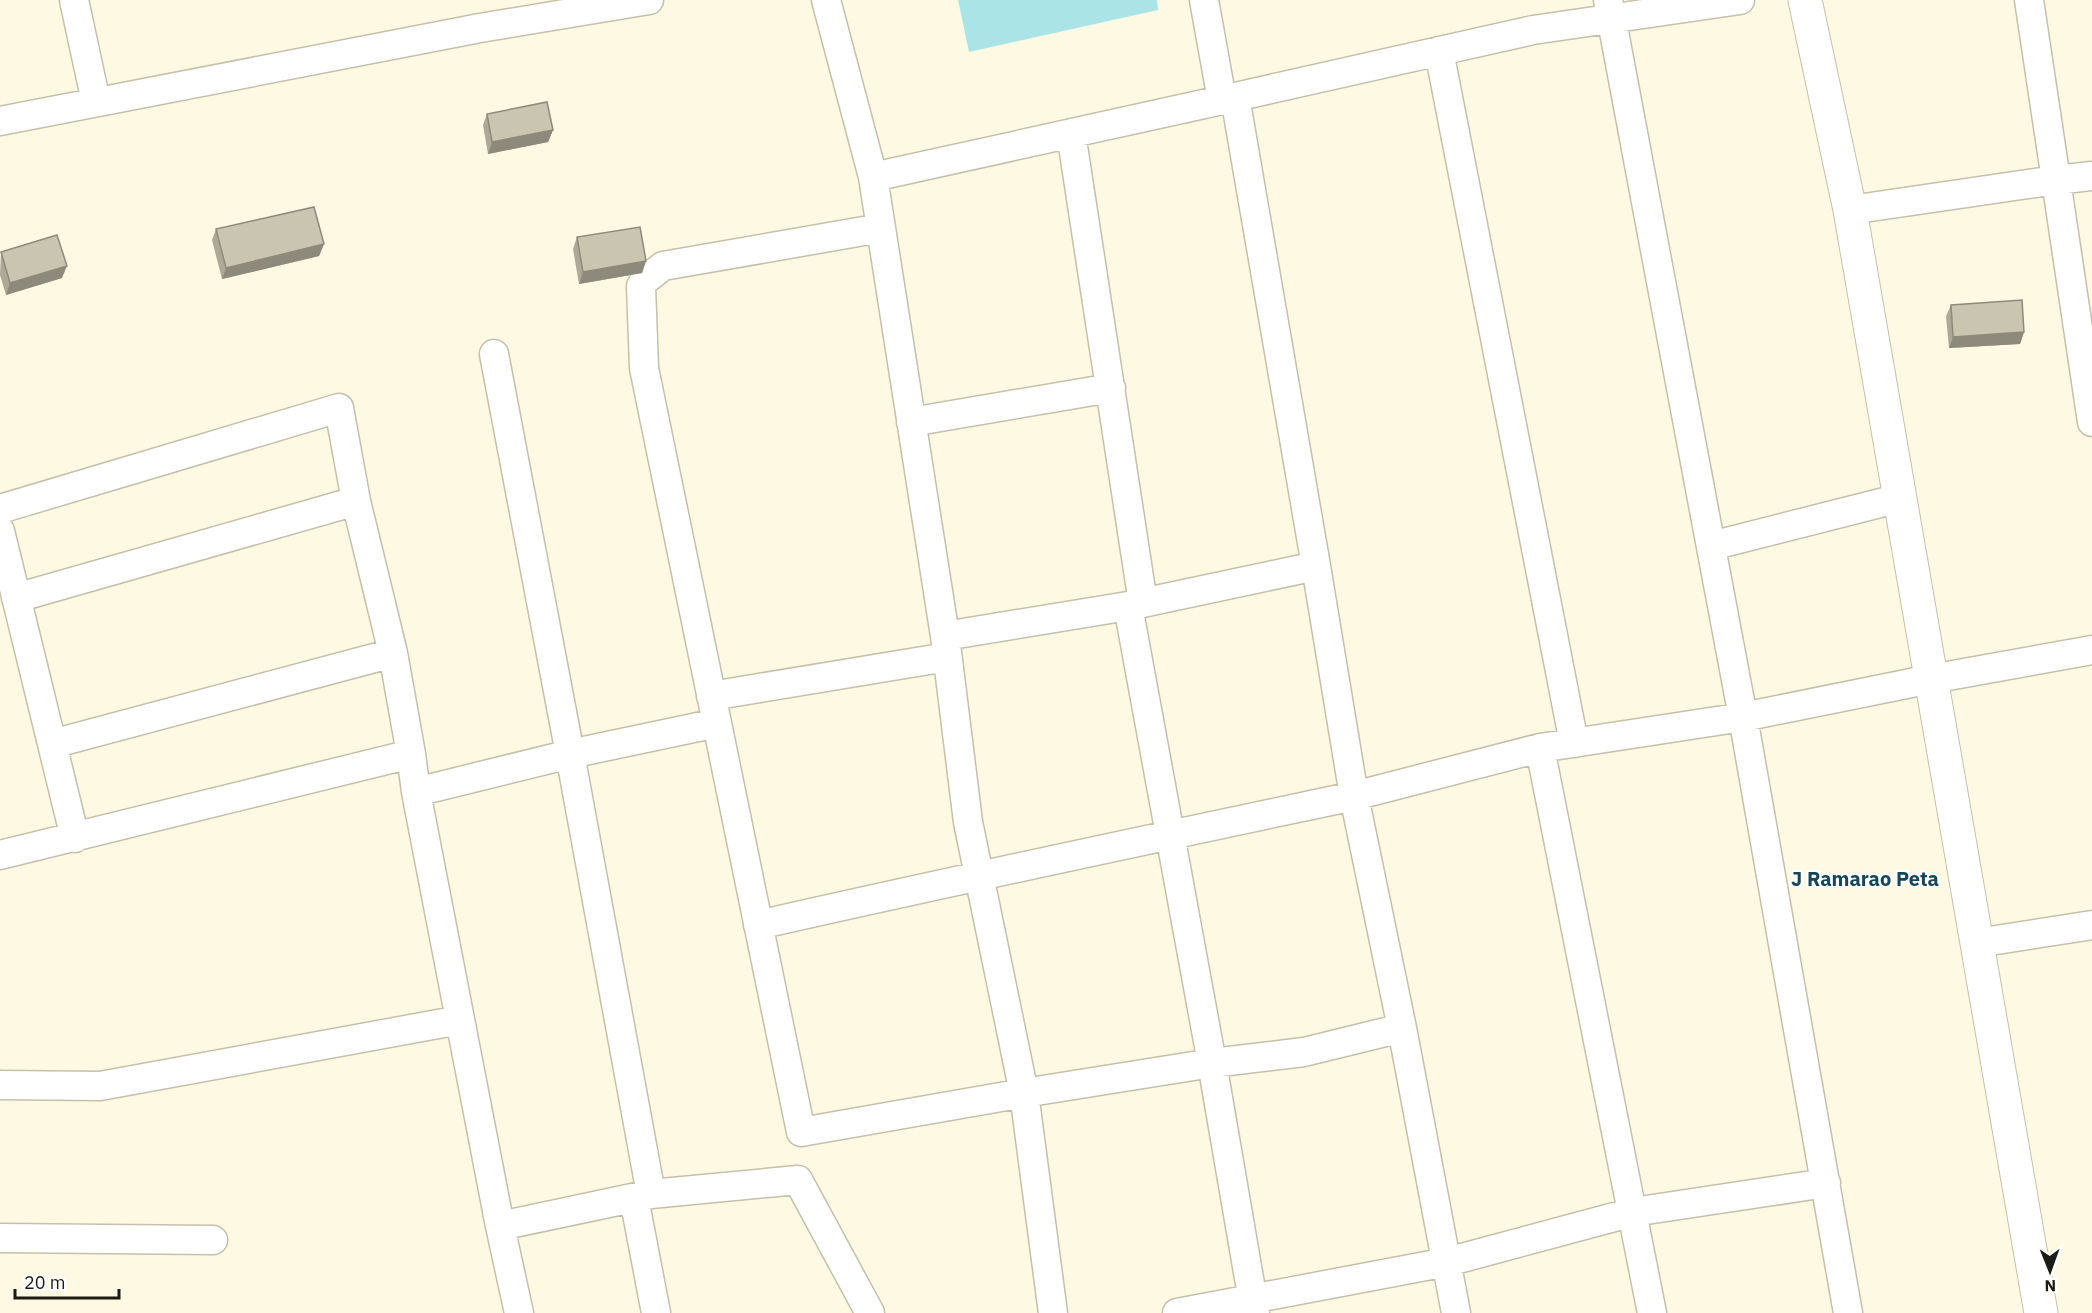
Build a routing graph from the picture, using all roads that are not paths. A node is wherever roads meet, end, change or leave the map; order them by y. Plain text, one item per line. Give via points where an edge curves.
1 (74, 0) edge
2 (649, 0) edge
3 (826, 0) edge
4 (1204, 0) edge
5 (1740, 0) edge
6 (1805, 0) edge
7 (2029, 0) edge
8 (1609, 9) edge
9 (1439, 51) junction
10 (1228, 98) junction
11 (96, 102) junction
12 (0, 121) edge
13 (1071, 133) junction
14 (2092, 176) edge
15 (873, 177) junction
16 (2056, 180) junction
17 (1850, 210) junction
18 (881, 228) junction
19 (494, 354) dead end
20 (1111, 388) junction
21 (911, 422) junction
22 (2092, 422) edge
23 (1900, 498) junction
24 (356, 501) junction
25 (0, 509) edge
26 (0, 531) edge
27 (1711, 546) junction
28 (1316, 566) junction
29 (16, 598) junction
30 (1135, 604) junction
31 (946, 646) junction
32 (2092, 651) edge
33 (393, 652) junction
34 (1931, 679) junction
35 (714, 710) junction
36 (1743, 717) junction
37 (1574, 743) junction
38 (52, 744) junction
39 (1540, 748) junction
40 (411, 754) junction
41 (570, 754) junction
42 (416, 792) junction
43 (1354, 796) junction
44 (1171, 835) junction
45 (75, 838) junction
46 (0, 855) edge
47 (979, 875) junction
48 (758, 925) junction
49 (2092, 925) edge
50 (1977, 943) junction
51 (460, 1020) junction
52 (1402, 1028) junction
53 (1212, 1063) junction
54 (0, 1085) edge
55 (1024, 1094) junction
56 (1826, 1183) junction
57 (643, 1196) junction
58 (1633, 1212) junction
59 (500, 1226) junction
60 (0, 1238) edge
61 (213, 1240) dead end
62 (1447, 1262) junction
63 (1255, 1306) edge
64 (519, 1313) edge
65 (656, 1313) edge
66 (870, 1313) edge
67 (1053, 1313) edge
68 (1177, 1313) edge
69 (1456, 1313) edge
70 (1652, 1313) edge
71 (1848, 1313) edge
72 (2041, 1313) edge

1 - 11 street
2 - 11 street via 480,28
3 - 15 street
4 - 10 street
5 - 8 street
6 - 17 street
7 - 16 street
8 - 9 street
8 - 27 street
9 - 10 street
9 - 37 street
10 - 13 street
10 - 28 street
11 - 12 street
13 - 15 street
13 - 20 street
14 - 16 street
15 - 18 street
16 - 17 street
16 - 22 street
17 - 23 street
18 - 21 street
18 - 35 street via 663,266 641,286 644,368
19 - 41 street
20 - 21 street
20 - 30 street
21 - 31 street
23 - 27 street
23 - 34 street
24 - 25 street via 339,408
24 - 29 street
24 - 33 street
26 - 29 street
27 - 36 street
28 - 30 street
28 - 43 street
29 - 38 street
30 - 31 street
30 - 44 street
31 - 35 street
31 - 47 street via 968,822
32 - 34 street
33 - 38 street
33 - 40 street
34 - 36 street
34 - 50 street
35 - 41 street
35 - 48 street
36 - 37 street
36 - 56 street
37 - 39 street
38 - 45 street
39 - 43 street
39 - 58 street
40 - 42 street
40 - 45 street
41 - 42 street
41 - 57 street
42 - 51 street
43 - 44 street
43 - 52 street
44 - 47 street
44 - 53 street
45 - 46 street
47 - 48 street
47 - 55 street
48 - 55 street via 801,1132
49 - 50 street
50 - 72 street
51 - 54 street via 100,1086
51 - 59 street
52 - 53 street via 1304,1052
52 - 62 street
53 - 55 street
53 - 63 street
55 - 67 street
56 - 58 street
56 - 71 street
57 - 59 street
57 - 65 street
57 - 66 street via 798,1180
58 - 62 street
58 - 70 street
59 - 64 street
60 - 61 street
62 - 63 street
62 - 69 street
63 - 68 street

